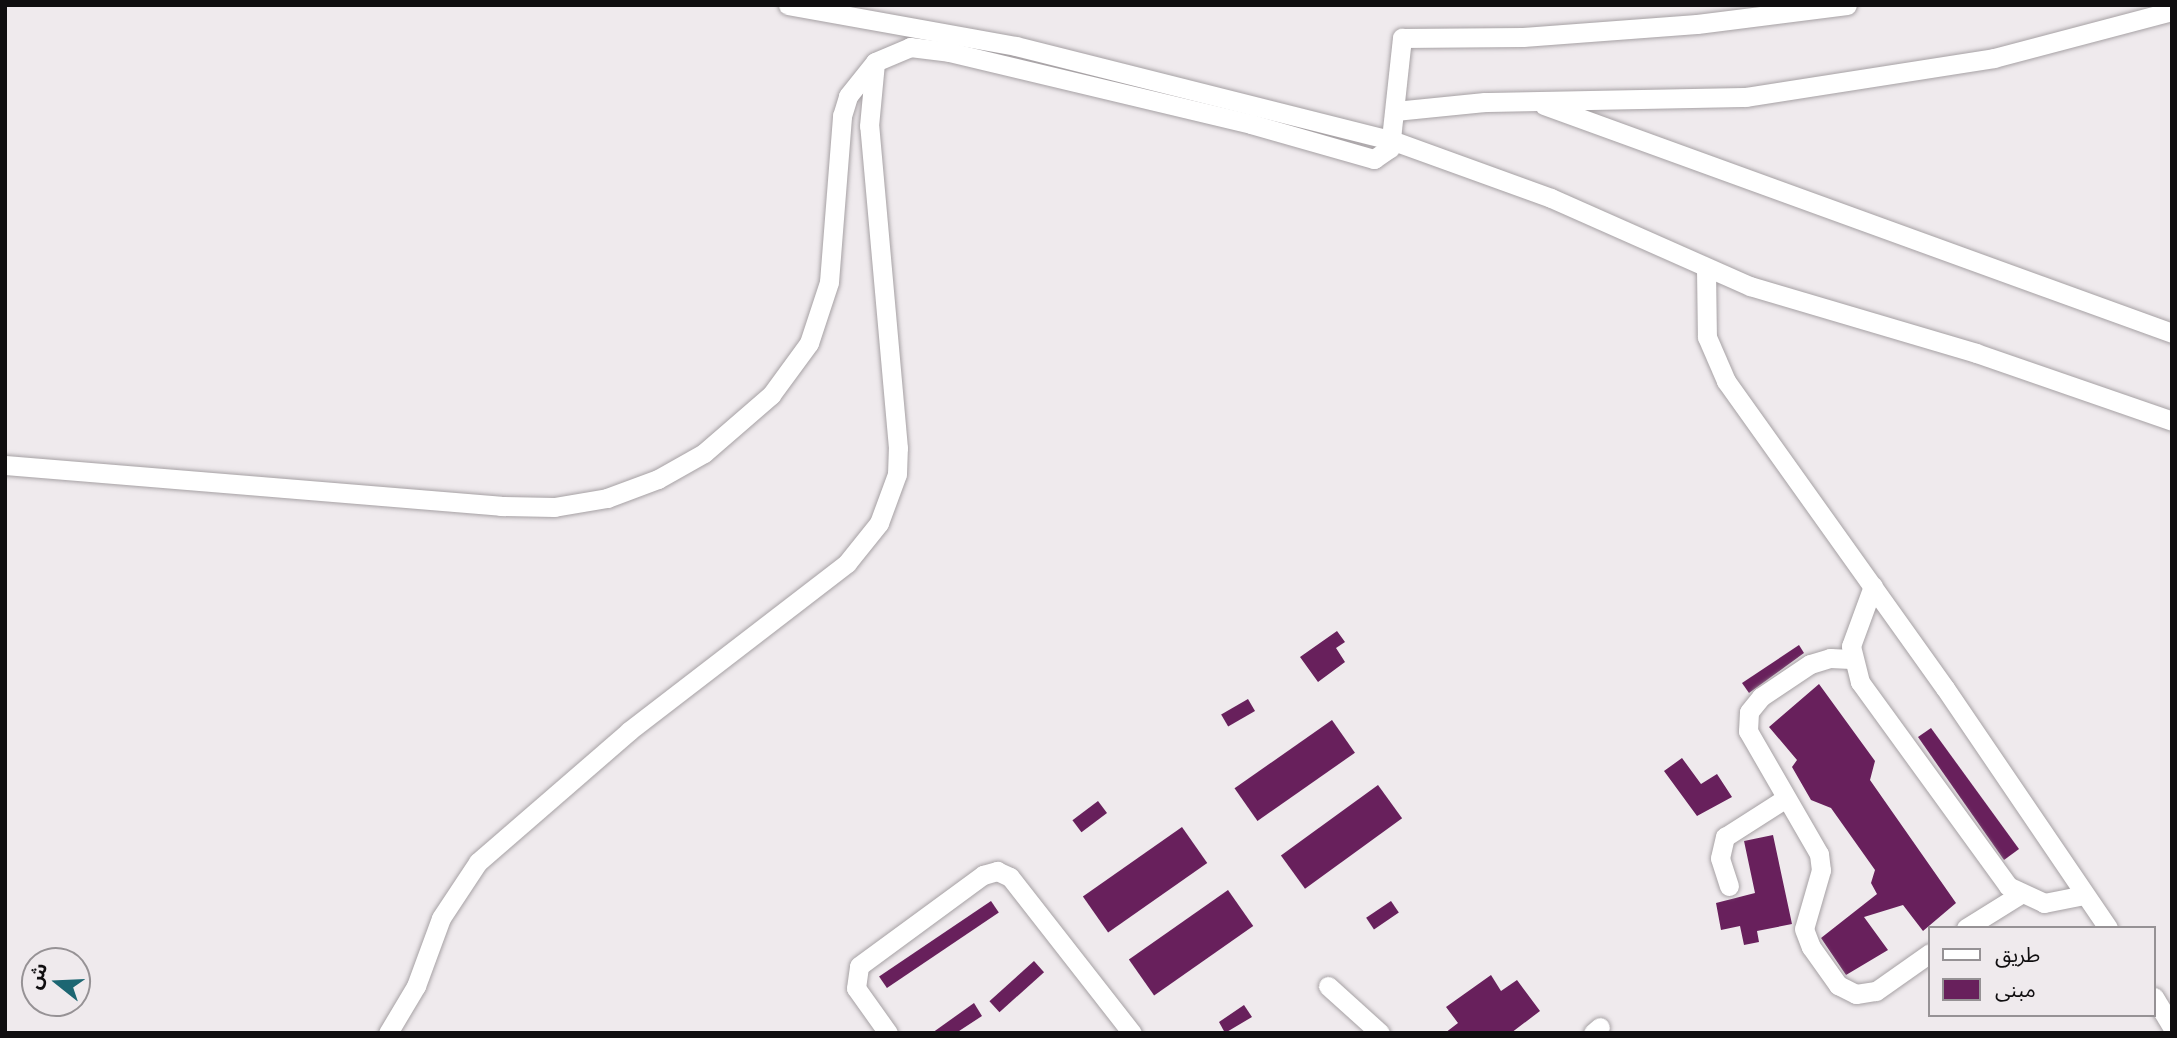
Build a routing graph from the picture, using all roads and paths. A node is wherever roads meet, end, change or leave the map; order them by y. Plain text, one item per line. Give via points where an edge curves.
1 (788, 5) edge
2 (1847, 5) edge
3 (2172, 10) edge
4 (875, 62) junction
5 (1530, 100) junction
6 (1395, 111) junction
7 (1391, 140) junction
8 (1706, 269) junction
9 (2172, 333) edge
10 (2172, 421) edge
11 (5, 465) edge
12 (1872, 586) junction
13 (1852, 659) junction
14 (1786, 798) junction
15 (1729, 886) dead end
16 (2018, 895) junction
17 (2084, 895) junction
18 (1969, 926) edge
19 (2107, 926) edge
20 (1928, 954) edge
21 (1328, 986) dead end
22 (2156, 1000) edge
23 (2172, 1027) edge
24 (388, 1033) edge
25 (888, 1033) edge
26 (1132, 1033) edge
27 (1380, 1033) edge

1 - 7 lane via 1016,46
2 - 6 lane via 1697,24 1523,37 1402,37
3 - 5 lane via 1994,58 1746,97
4 - 7 lane via 910,47 949,52 1251,124 1364,158 1383,156
4 - 11 lane via 859,77 842,116 829,282 809,343 771,395 704,453 658,479 594,500 554,507 500,506
4 - 24 lane via 869,126 898,448 897,474 879,523 848,564 629,731 478,862 441,918 416,986
5 - 6 lane
5 - 9 lane
6 - 7 lane
7 - 8 lane via 1551,198
8 - 10 lane via 1976,353
8 - 12 lane via 1703,314 1715,360
12 - 13 lane via 1854,634
12 - 17 lane
13 - 14 lane via 1830,658 1810,664 1761,697 1749,712 1748,731
13 - 16 lane via 1860,682 1999,876
14 - 15 lane via 1725,837 1720,858
14 - 20 lane via 1821,862 1805,919 1806,939 1838,985 1856,994 1876,991
16 - 17 lane via 2044,903
16 - 18 lane
17 - 19 lane
21 - 27 lane
22 - 23 lane
25 - 26 lane via 856,988 859,966 983,875 997,871 1010,877

